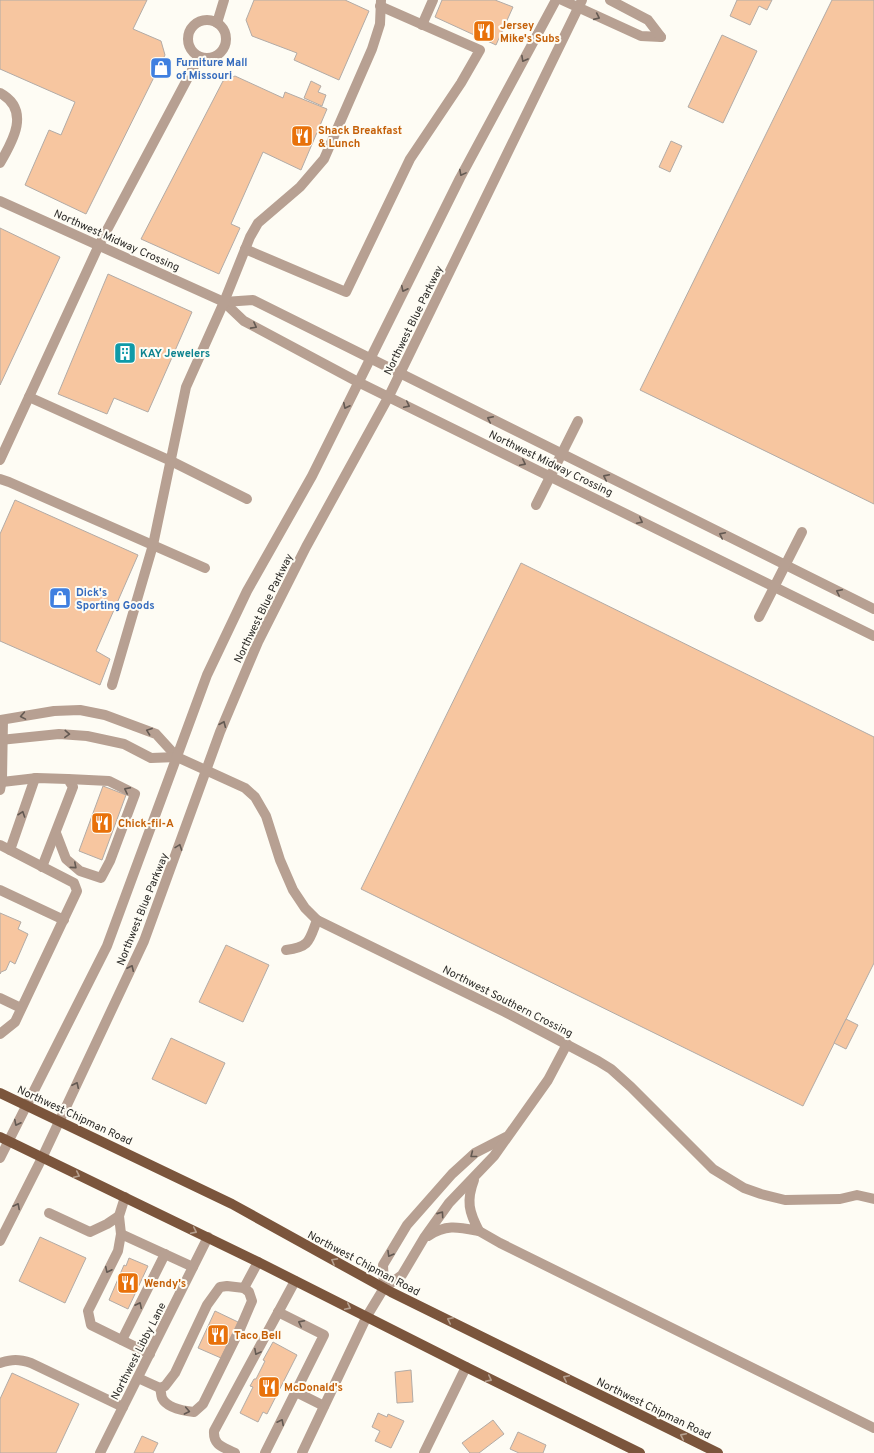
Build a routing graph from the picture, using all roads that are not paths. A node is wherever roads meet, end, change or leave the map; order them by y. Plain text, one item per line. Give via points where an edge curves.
1 (224, 0) edge
2 (433, 0) edge
3 (556, 0) edge
4 (562, 0) edge
5 (610, 0) edge
6 (380, 3) edge
7 (580, 4) edge
8 (217, 23) junction
9 (422, 25) junction
10 (199, 57) junction
11 (0, 93) edge
12 (0, 163) edge
13 (0, 201) edge
14 (98, 245) junction
15 (245, 249) junction
16 (224, 302) junction
17 (370, 358) junction
18 (400, 374) junction
19 (358, 382) junction
20 (389, 396) junction
21 (29, 397) junction
22 (578, 421) dead end
23 (561, 454) junction
24 (0, 460) edge
25 (171, 460) junction
26 (550, 476) junction
27 (0, 479) edge
28 (247, 499) dead end
29 (536, 505) dead end
30 (802, 532) dead end
31 (153, 545) junction
32 (786, 566) junction
33 (205, 568) dead end
34 (774, 588) junction
35 (874, 609) edge
36 (759, 616) dead end
37 (874, 636) edge
38 (112, 685) dead end
39 (2, 720) edge
40 (1, 740) edge
41 (178, 757) junction
42 (206, 771) junction
43 (34, 778) junction
44 (68, 779) junction
45 (1, 786) edge
46 (56, 832) junction
47 (0, 845) edge
48 (10, 850) junction
49 (42, 866) junction
50 (0, 890) edge
51 (64, 920) junction
52 (316, 920) junction
53 (286, 950) dead end
54 (0, 998) edge
55 (21, 1008) junction
56 (0, 1034) edge
57 (567, 1044) junction
58 (0, 1093) edge
59 (26, 1105) junction
60 (59, 1120) junction
61 (507, 1136) junction
62 (4, 1139) edge
63 (0, 1158) edge
64 (42, 1158) junction
65 (475, 1177) junction
66 (125, 1197) junction
67 (874, 1199) edge
68 (49, 1213) dead end
69 (119, 1216) junction
70 (479, 1232) junction
71 (121, 1234) junction
72 (208, 1237) junction
73 (424, 1238) junction
74 (0, 1241) edge
75 (165, 1254) junction
76 (258, 1262) junction
77 (193, 1267) junction
78 (295, 1281) junction
79 (244, 1288) junction
80 (384, 1288) junction
81 (278, 1312) junction
82 (367, 1316) junction
83 (122, 1340) junction
84 (150, 1354) junction
85 (0, 1363) edge
86 (466, 1368) junction
87 (138, 1378) junction
88 (160, 1388) junction
89 (296, 1392) junction
90 (324, 1406) junction
91 (123, 1407) junction
92 (874, 1428) edge
93 (100, 1453) edge
94 (235, 1453) edge
95 (265, 1453) edge
96 (302, 1453) edge
97 (424, 1453) edge
98 (640, 1453) edge
99 (718, 1453) edge

1 - 8 street
2 - 9 street
3 -> 17 street, Northwest Blue Parkway via 460,178
4 - 7 street
7 -> 5 street via 641,36 661,37 648,20
6 - 9 street
6 - 15 street via 380,24 372,50 324,160 300,187 258,223
7 - 18 street, Northwest Blue Parkway
8 - 10 street via 226,33 226,46 218,56
8 - 10 street via 205,20 190,30 188,42
9 - 15 street via 480,50 410,159 346,292
10 - 14 street
11 - 12 street via 10,100 16,109 18,119 15,133
13 - 14 street, Northwest Midway Crossing
14 - 16 street, Northwest Midway Crossing
14 - 21 street
15 - 16 street
16 - 17 street, Northwest Midway Crossing via 253,300
16 -> 19 street, Northwest Midway Crossing via 244,321
16 - 25 street via 186,387
17 - 18 street, Northwest Midway Crossing
17 - 19 street, Northwest Blue Parkway
18 - 20 street, Northwest Blue Parkway
23 -> 18 street, Northwest Midway Crossing
19 - 20 street, Northwest Midway Crossing
19 -> 41 street, Northwest Blue Parkway via 312,476 247,591 207,675
20 -> 26 street, Northwest Midway Crossing
42 -> 20 street, Northwest Blue Parkway via 258,642 306,547
21 - 24 street
21 - 25 street
22 - 23 street
23 - 26 street
32 -> 23 street, Northwest Midway Crossing
25 - 28 street
25 - 31 street
26 - 29 street
26 -> 34 street, Northwest Midway Crossing
27 - 31 street
30 - 32 street
31 - 33 street
31 - 38 street
32 - 34 street
35 -> 32 street, Northwest Midway Crossing
34 - 36 street
34 - 37 street, Northwest Midway Crossing
39 - 40 street
41 -> 39 street, Northwest Southern Crossing via 156,734 105,715 80,710 54,711
40 -> 41 street, Northwest Southern Crossing via 59,734 88,736 124,744 151,758
40 - 45 street
41 - 42 street, Northwest Southern Crossing
41 - 59 street, Northwest Blue Parkway via 107,946
42 - 52 street, Northwest Southern Crossing via 245,788 255,797 266,816 293,890
60 -> 42 street, Northwest Blue Parkway via 144,941
43 - 44 street
43 - 45 street
48 -> 43 street
44 - 46 street via 73,787
46 -> 44 street via 66,859 80,871 101,878 135,794 109,781
46 - 49 street
47 - 48 street
48 - 49 street
49 - 51 street via 74,883 77,891
50 - 51 street
51 - 55 street
52 - 53 street via 307,943 300,949
52 - 57 street, Northwest Southern Crossing
54 - 55 street
55 - 56 street via 15,1022
57 - 61 street via 548,1080
57 - 67 street, Northwest Southern Crossing via 611,1069 713,1169 744,1188 785,1200 840,1199 857,1195
58 - 59 main road, Northwest Chipman Road
59 - 60 main road, Northwest Chipman Road
59 -> 62 street, Northwest Blue Parkway
60 - 64 street, Northwest Blue Parkway
80 -> 60 main road, Northwest Chipman Road via 232,1204
61 - 65 street via 494,1156
61 -> 80 street via 475,1153 452,1174 407,1225 383,1265
62 - 63 street, Northwest Blue Parkway
62 - 64 main road
64 -> 66 main road
74 -> 64 street, Northwest Blue Parkway
65 - 70 street via 469,1202 470,1212
73 -> 65 street via 449,1203
66 - 69 street
66 -> 72 main road
68 - 69 street via 90,1232
69 - 71 street
70 - 73 street via 456,1227 439,1230
70 - 92 street
71 - 75 street
71 -> 83 street via 118,1251 88,1311 91,1325
72 - 76 main road
72 - 77 street, Northwest Libby Lane
73 - 80 street via 402,1275
75 - 77 street
83 -> 75 street
76 - 78 main road
76 - 79 street
77 - 84 street, Northwest Libby Lane
78 - 81 street
78 -> 82 main road
79 - 88 street via 220,1287 208,1305 175,1373 166,1386
88 -> 79 street via 162,1399 181,1410 194,1412 203,1404 252,1301 249,1292
80 - 82 street
99 -> 80 main road, Northwest Chipman Road
89 -> 81 street via 324,1335
81 -> 94 street via 214,1431 213,1438 218,1445
82 - 86 main road
82 - 90 street
83 - 84 street
84 - 87 street, Northwest Libby Lane
85 - 91 street via 19,1359 31,1363
86 - 97 street
86 -> 98 main road
87 - 88 street
87 - 91 street, Northwest Libby Lane
89 - 90 street
95 -> 89 street
90 - 96 street
91 - 93 street, Northwest Libby Lane

